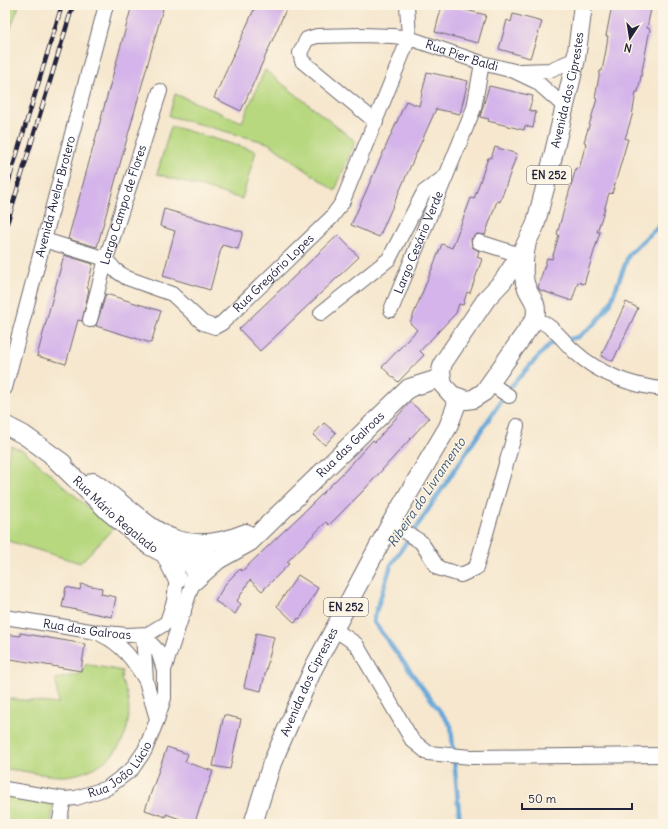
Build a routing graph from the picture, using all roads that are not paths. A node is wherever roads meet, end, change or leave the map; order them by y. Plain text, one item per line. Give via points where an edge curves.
1 (106, 5) edge
2 (407, 5) edge
3 (583, 5) edge
4 (410, 38) junction
5 (576, 59) junction
6 (482, 63) junction
7 (514, 71) junction
8 (160, 91) dead end
9 (565, 107) junction
10 (376, 122) junction
11 (447, 175) junction
12 (44, 240) junction
13 (479, 242) dead end
14 (524, 249) junction
15 (106, 259) junction
16 (496, 289) junction
17 (528, 291) junction
18 (391, 310) dead end
19 (321, 313) dead end
20 (535, 319) junction
21 (90, 320) dead end
22 (441, 378) junction
23 (5, 388) edge
24 (663, 389) edge
25 (459, 398) junction
26 (5, 425) edge
27 (517, 426) dead end
28 (53, 457) junction
29 (267, 524) junction
30 (396, 526) junction
31 (187, 551) junction
32 (165, 554) junction
33 (218, 560) junction
34 (185, 580) junction
35 (184, 612) junction
36 (5, 617) edge
37 (167, 622) junction
38 (334, 629) junction
39 (96, 632) junction
40 (143, 635) junction
41 (164, 670) junction
42 (146, 681) junction
43 (157, 720) junction
44 (663, 755) edge
45 (5, 789) edge
46 (64, 799) junction
47 (60, 824) edge
48 (253, 824) edge

1 - 12 street, Avenida Avelar Brotero
2 - 4 street
3 - 5 main road, Avenida dos Ciprestes / EN 252
4 - 6 street, Rua Pier Baldi
4 - 10 street, Rua Gregório Lopes
4 - 10 street, Rua Pier Baldi via 377,35 317,36 307,39 300,54 302,61
5 - 7 street, Rua Pier Baldi via 545,71
5 - 9 main road, Avenida dos Ciprestes / EN 252
6 - 7 street, Rua Pier Baldi
6 - 11 street, Largo Cesário Verde via 474,108
7 - 9 street, Rua Pier Baldi via 537,82
8 - 15 street, Largo Campo de Flores
9 - 14 main road, Avenida dos Ciprestes / EN 252 via 535,226
10 - 15 street, Rua Gregório Lopes via 342,203 331,218 222,323 215,326 203,323 172,294 127,278 115,270
11 - 18 street, Largo Cesário Verde
11 - 19 street, Largo Cesário Verde via 424,192 389,259
12 - 15 street, Rua Gregório Lopes
12 - 23 street, Avenida Avelar Brotero
13 - 14 street
14 - 16 main road, Avenida dos Ciprestes / EN 252
14 - 17 main road, Avenida dos Ciprestes / EN 252 via 523,264
15 - 21 street, Largo Campo de Flores
16 - 17 main road via 515,285
16 - 22 main road, Avenida dos Ciprestes / EN 252 via 487,298 443,363
17 - 20 main road, Avenida dos Ciprestes / EN 252 via 536,304
20 - 24 street via 548,325 577,354 608,374 644,387
20 - 25 main road via 499,390 466,400
22 - 25 main road via 447,391
22 - 29 main road, Rua das Galroas via 414,386 404,392
25 - 30 main road, Avenida dos Ciprestes / EN 252 via 448,427
26 - 28 main road, Rua Mário Regalado via 24,435
27 - 30 street via 476,568 460,575 438,568 421,542
28 - 31 main road, Rua Mário Regalado via 95,483
28 - 32 main road, Rua Mário Regalado via 133,533
29 - 31 main road, Rua das Galroas via 225,541
29 - 33 main road, Rua das Galroas via 250,542
30 - 38 main road, Avenida dos Ciprestes / EN 252
31 - 32 main road, Rua Mário Regalado
31 - 33 main road
31 - 34 street via 192,569
32 - 34 main road
33 - 34 main road, Rua das Galroas
34 - 35 street
34 - 37 street
35 - 37 street, Rua das Galroas
35 - 41 street, Rua João Lúcio
36 - 39 street, Rua das Galroas
37 - 40 street, Rua das Galroas
38 - 44 street via 356,644 412,740 428,753 471,757
38 - 48 main road, Avenida dos Ciprestes / EN 252 via 314,667 272,763
39 - 40 street, Rua das Galroas
39 - 42 street via 114,640
40 - 41 street, Rua João Lúcio via 158,651
40 - 42 street
41 - 43 street, Rua João Lúcio via 164,698
42 - 43 street
43 - 46 street, Rua João Lúcio via 145,750 127,773 107,788 76,798
45 - 46 street, Rua João Lúcio
46 - 47 street

